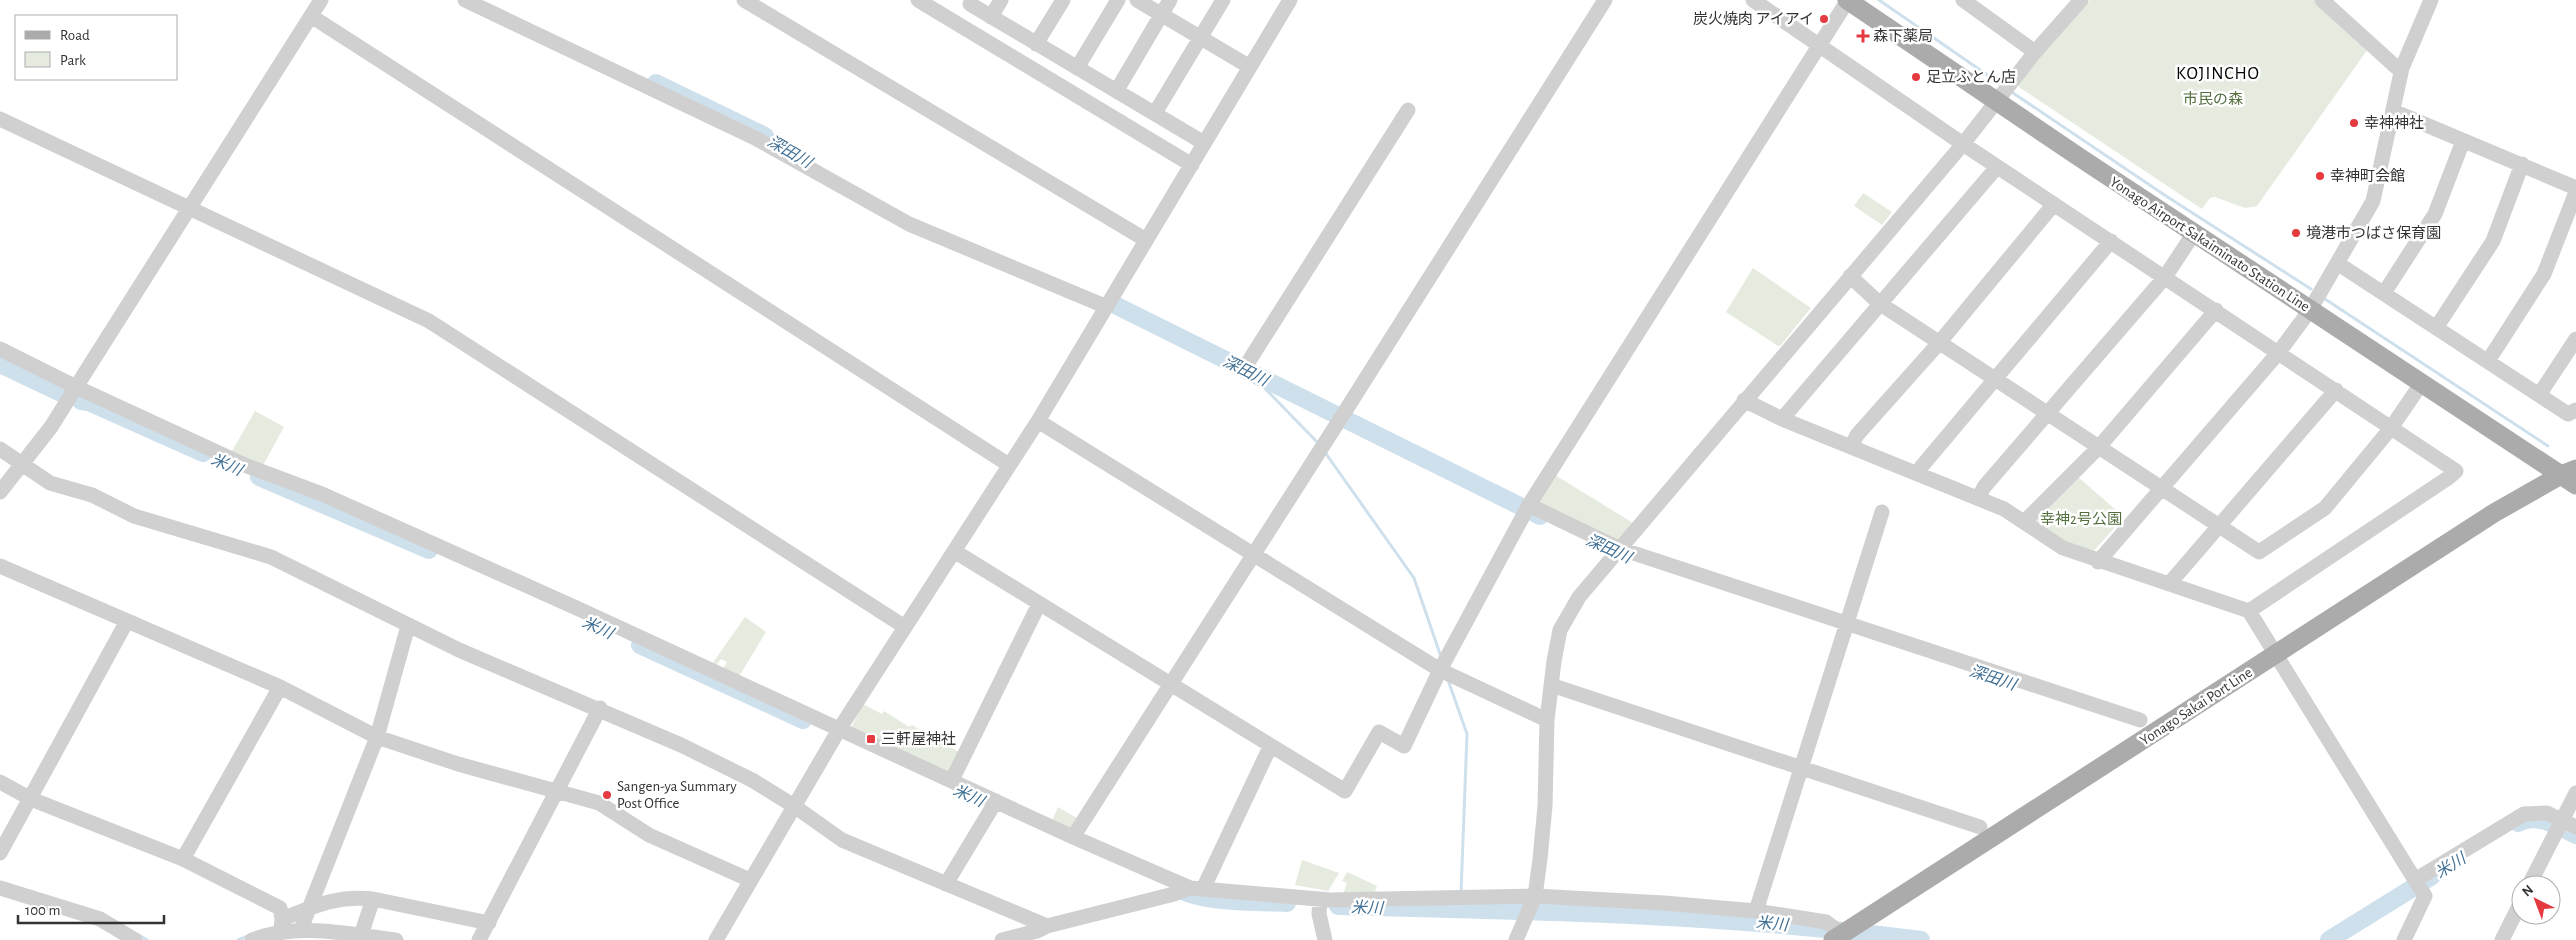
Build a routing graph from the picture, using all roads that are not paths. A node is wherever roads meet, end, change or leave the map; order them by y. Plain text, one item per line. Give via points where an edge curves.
1 (321, 0) edge
2 (465, 0) edge
3 (744, 0) edge
4 (918, 0) edge
5 (1001, 0) edge
6 (1063, 0) edge
7 (1118, 0) edge
8 (1136, 0) edge
9 (1170, 0) edge
10 (1223, 0) edge
11 (1290, 0) edge
12 (1605, 0) edge
13 (1753, 0) edge
14 (1848, 0) edge
15 (1963, 0) edge
16 (2080, 0) edge
17 (2322, 0) edge
18 (2431, 0) edge
19 (971, 2) edge
20 (1162, 15) junction
21 (311, 16) junction
22 (991, 17) junction
23 (957, 25) junction
24 (1200, 38) junction
25 (1036, 44) junction
26 (1819, 46) junction
27 (2035, 52) junction
28 (1250, 67) junction
29 (1077, 68) junction
30 (2402, 68) junction
31 (1117, 90) junction
32 (1996, 99) junction
33 (1408, 110) dead end
34 (2393, 111) junction
35 (1155, 113) junction
36 (0, 119) edge
37 (2464, 141) junction
38 (1204, 143) junction
39 (1963, 144) junction
40 (2522, 164) junction
41 (1192, 165) junction
42 (1997, 167) junction
43 (2576, 188) edge
44 (2576, 192) edge
45 (2054, 204) junction
46 (188, 206) junction
47 (2194, 233) junction
48 (1146, 240) junction
49 (2111, 241) junction
50 (2337, 263) junction
51 (1850, 276) junction
52 (2165, 276) junction
53 (2384, 293) junction
54 (1880, 303) junction
55 (1107, 307) junction
56 (2216, 310) junction
57 (2310, 310) junction
58 (2436, 328) junction
59 (2576, 339) edge
60 (1939, 343) junction
61 (0, 349) edge
62 (2279, 352) junction
63 (2488, 361) junction
64 (1247, 364) dead end
65 (1996, 378) junction
66 (2421, 384) junction
67 (76, 387) junction
68 (2336, 390) junction
69 (2539, 395) junction
70 (1744, 400) junction
71 (2576, 410) edge
72 (2047, 413) junction
73 (1782, 419) junction
74 (1038, 421) junction
75 (2391, 428) junction
76 (1851, 447) junction
77 (2099, 447) junction
78 (0, 449) edge
79 (2576, 463) edge
80 (22, 465) junction
81 (1009, 465) junction
82 (1916, 472) junction
83 (2571, 476) edge
84 (2162, 488) junction
85 (0, 492) edge
86 (1979, 497) junction
87 (1529, 505) junction
88 (1882, 512) dead end
89 (2024, 522) junction
90 (2220, 525) junction
91 (1618, 548) junction
92 (954, 552) junction
93 (1254, 555) junction
94 (2098, 562) junction
95 (0, 566) edge
96 (2169, 584) junction
97 (1039, 604) junction
98 (2249, 611) junction
99 (127, 621) junction
100 (1846, 624) junction
101 (408, 626) junction
102 (905, 627) junction
103 (2277, 654) junction
104 (1440, 670) junction
105 (1551, 685) junction
106 (1170, 686) junction
107 (280, 687) junction
108 (600, 708) junction
109 (1547, 720) junction
110 (2140, 720) dead end
111 (840, 728) junction
112 (377, 737) junction
113 (1270, 747) junction
114 (1800, 767) junction
115 (952, 780) junction
116 (0, 782) edge
117 (559, 790) junction
118 (2576, 793) edge
119 (31, 799) junction
120 (996, 801) junction
121 (794, 806) junction
122 (2562, 819) junction
123 (1980, 827) dead end
124 (2576, 827) edge
125 (1073, 837) junction
126 (0, 853) edge
127 (183, 859) junction
128 (2535, 875) edge
129 (750, 880) junction
130 (2415, 880) junction
131 (946, 884) junction
132 (0, 888) edge
133 (1196, 888) junction
134 (1535, 896) junction
135 (373, 898) junction
136 (1320, 899) junction
137 (310, 906) junction
138 (1756, 911) junction
139 (2511, 922) edge
140 (489, 923) junction
141 (281, 925) junction
142 (1047, 926) junction
143 (301, 929) junction
144 (361, 935) junction
145 (1837, 937) edge
146 (135, 940) edge
147 (252, 940) edge
148 (396, 940) edge
149 (479, 940) edge
150 (716, 940) edge
151 (1002, 940) edge
152 (1326, 940) edge
153 (1516, 940) edge
154 (2404, 940) edge
155 (2502, 940) edge

1 - 21 street
2 - 55 street via 756,138 909,224
3 - 48 street
4 - 23 street
5 - 22 street
6 - 25 street
7 - 29 street
8 - 20 street
9 - 20 street
10 - 24 street
11 - 28 street
12 - 93 street
13 - 26 street
14 - 26 street
14 - 32 main road, Yonago Airport Sakaiminato Station Line
15 - 27 street
16 - 27 street
17 - 30 street via 2396,67
18 - 30 street
19 - 22 street
19 - 23 street
20 - 24 street
20 - 31 street
21 - 46 street
21 - 81 street
22 - 25 street
23 - 41 street
24 - 28 street
24 - 35 street
25 - 29 street
26 - 39 street
26 - 87 street
27 - 32 street
28 - 38 street
29 - 31 street
30 - 34 street
31 - 35 street
32 - 39 street
32 - 47 main road, Yonago Airport Sakaiminato Station Line
33 - 64 street
34 - 37 street
34 - 50 street via 2373,201
35 - 38 street
36 - 46 street
37 - 40 street
37 - 53 street via 2436,214
38 - 41 street
39 - 42 street
39 - 51 street
40 - 43 street
40 - 58 street via 2493,241
41 - 48 street
42 - 45 street
42 - 54 street
44 - 63 street via 2544,274
45 - 49 street
45 - 60 street
46 - 67 street
46 - 102 street via 429,321
47 - 52 street
47 - 57 main road, Yonago Airport Sakaiminato Station Line
48 - 55 street
49 - 52 street
49 - 65 street
50 - 53 street
50 - 57 street
51 - 54 street
51 - 70 street
52 - 56 street
52 - 72 street
53 - 58 street
54 - 60 street
54 - 73 street
55 - 74 street
56 - 62 street
56 - 77 street
57 - 62 street
57 - 66 main road, Yonago Airport Sakaiminato Station Line
58 - 63 street
59 - 69 street
60 - 65 street
60 - 76 street via 1857,435
61 - 67 street
62 - 68 street
62 - 84 street
63 - 69 street
65 - 72 street
65 - 82 street
66 - 75 street
66 - 83 main road, Yonago Airport Sakaiminato Station Line
67 - 80 street
67 - 111 street via 247,466 322,494
68 - 75 street
68 - 90 street
69 - 71 street via 2568,414
70 - 73 street
70 - 91 street
72 - 77 street
72 - 86 street
73 - 76 street
74 - 81 street
74 - 93 street
75 - 90 street via 2325,508 2265,549 2259,552
75 - 98 street via 2456,471
76 - 82 street
77 - 84 street
77 - 89 street
78 - 80 street
79 - 83 main road, Yonago Sakai Port Line
80 - 85 street
80 - 101 street via 50,483 92,494 134,516 271,557
81 - 92 street
82 - 86 street
83 - 103 main road, Yonago Sakai Port Line via 2486,518
84 - 90 street
84 - 94 street
86 - 89 street via 2004,508
87 - 91 street
87 - 104 street
88 - 100 street
89 - 94 street via 2063,548
90 - 96 street
91 - 100 street
91 - 105 street via 1579,597 1560,630
92 - 97 street
92 - 102 street
93 - 104 street
93 - 106 street
94 - 96 street
95 - 99 street
96 - 98 street
97 - 106 street
97 - 115 street
98 - 103 street
99 - 107 street
99 - 119 street
100 - 110 street
100 - 114 street
101 - 108 street
101 - 112 street
102 - 111 street
103 - 130 street
103 - 145 main road, Yonago Sakai Port Line
104 - 109 street
104 - 113 street via 1404,746 1379,732 1345,791
105 - 109 street
105 - 114 street
106 - 113 street
106 - 125 street
107 - 112 street
107 - 127 street
108 - 117 street
108 - 121 street via 734,772
109 - 134 street via 1545,806
111 - 115 street
111 - 121 street
112 - 117 street via 458,764
112 - 137 street
113 - 133 street
114 - 123 street
114 - 138 street
115 - 120 street
116 - 119 street
117 - 129 street via 599,802 649,835
117 - 140 street
118 - 122 street
119 - 126 street
119 - 127 street
120 - 125 street
120 - 131 street
121 - 129 street
121 - 131 street via 842,840
122 - 124 street
122 - 128 street
122 - 130 street via 2547,813 2524,814
125 - 133 street
127 - 141 street via 280,908
129 - 150 street
130 - 154 street via 2425,896
131 - 142 street
132 - 146 street via 100,919
133 - 136 street
133 - 142 street
134 - 136 street
134 - 138 street
134 - 153 street
135 - 137 street via 346,897
135 - 140 street
135 - 144 street
136 - 152 street via 1319,914
137 - 141 street
137 - 143 street
138 - 145 street via 1826,922
139 - 155 street
140 - 149 street
141 - 143 street
141 - 147 street
142 - 151 street
143 - 144 street
144 - 148 street

